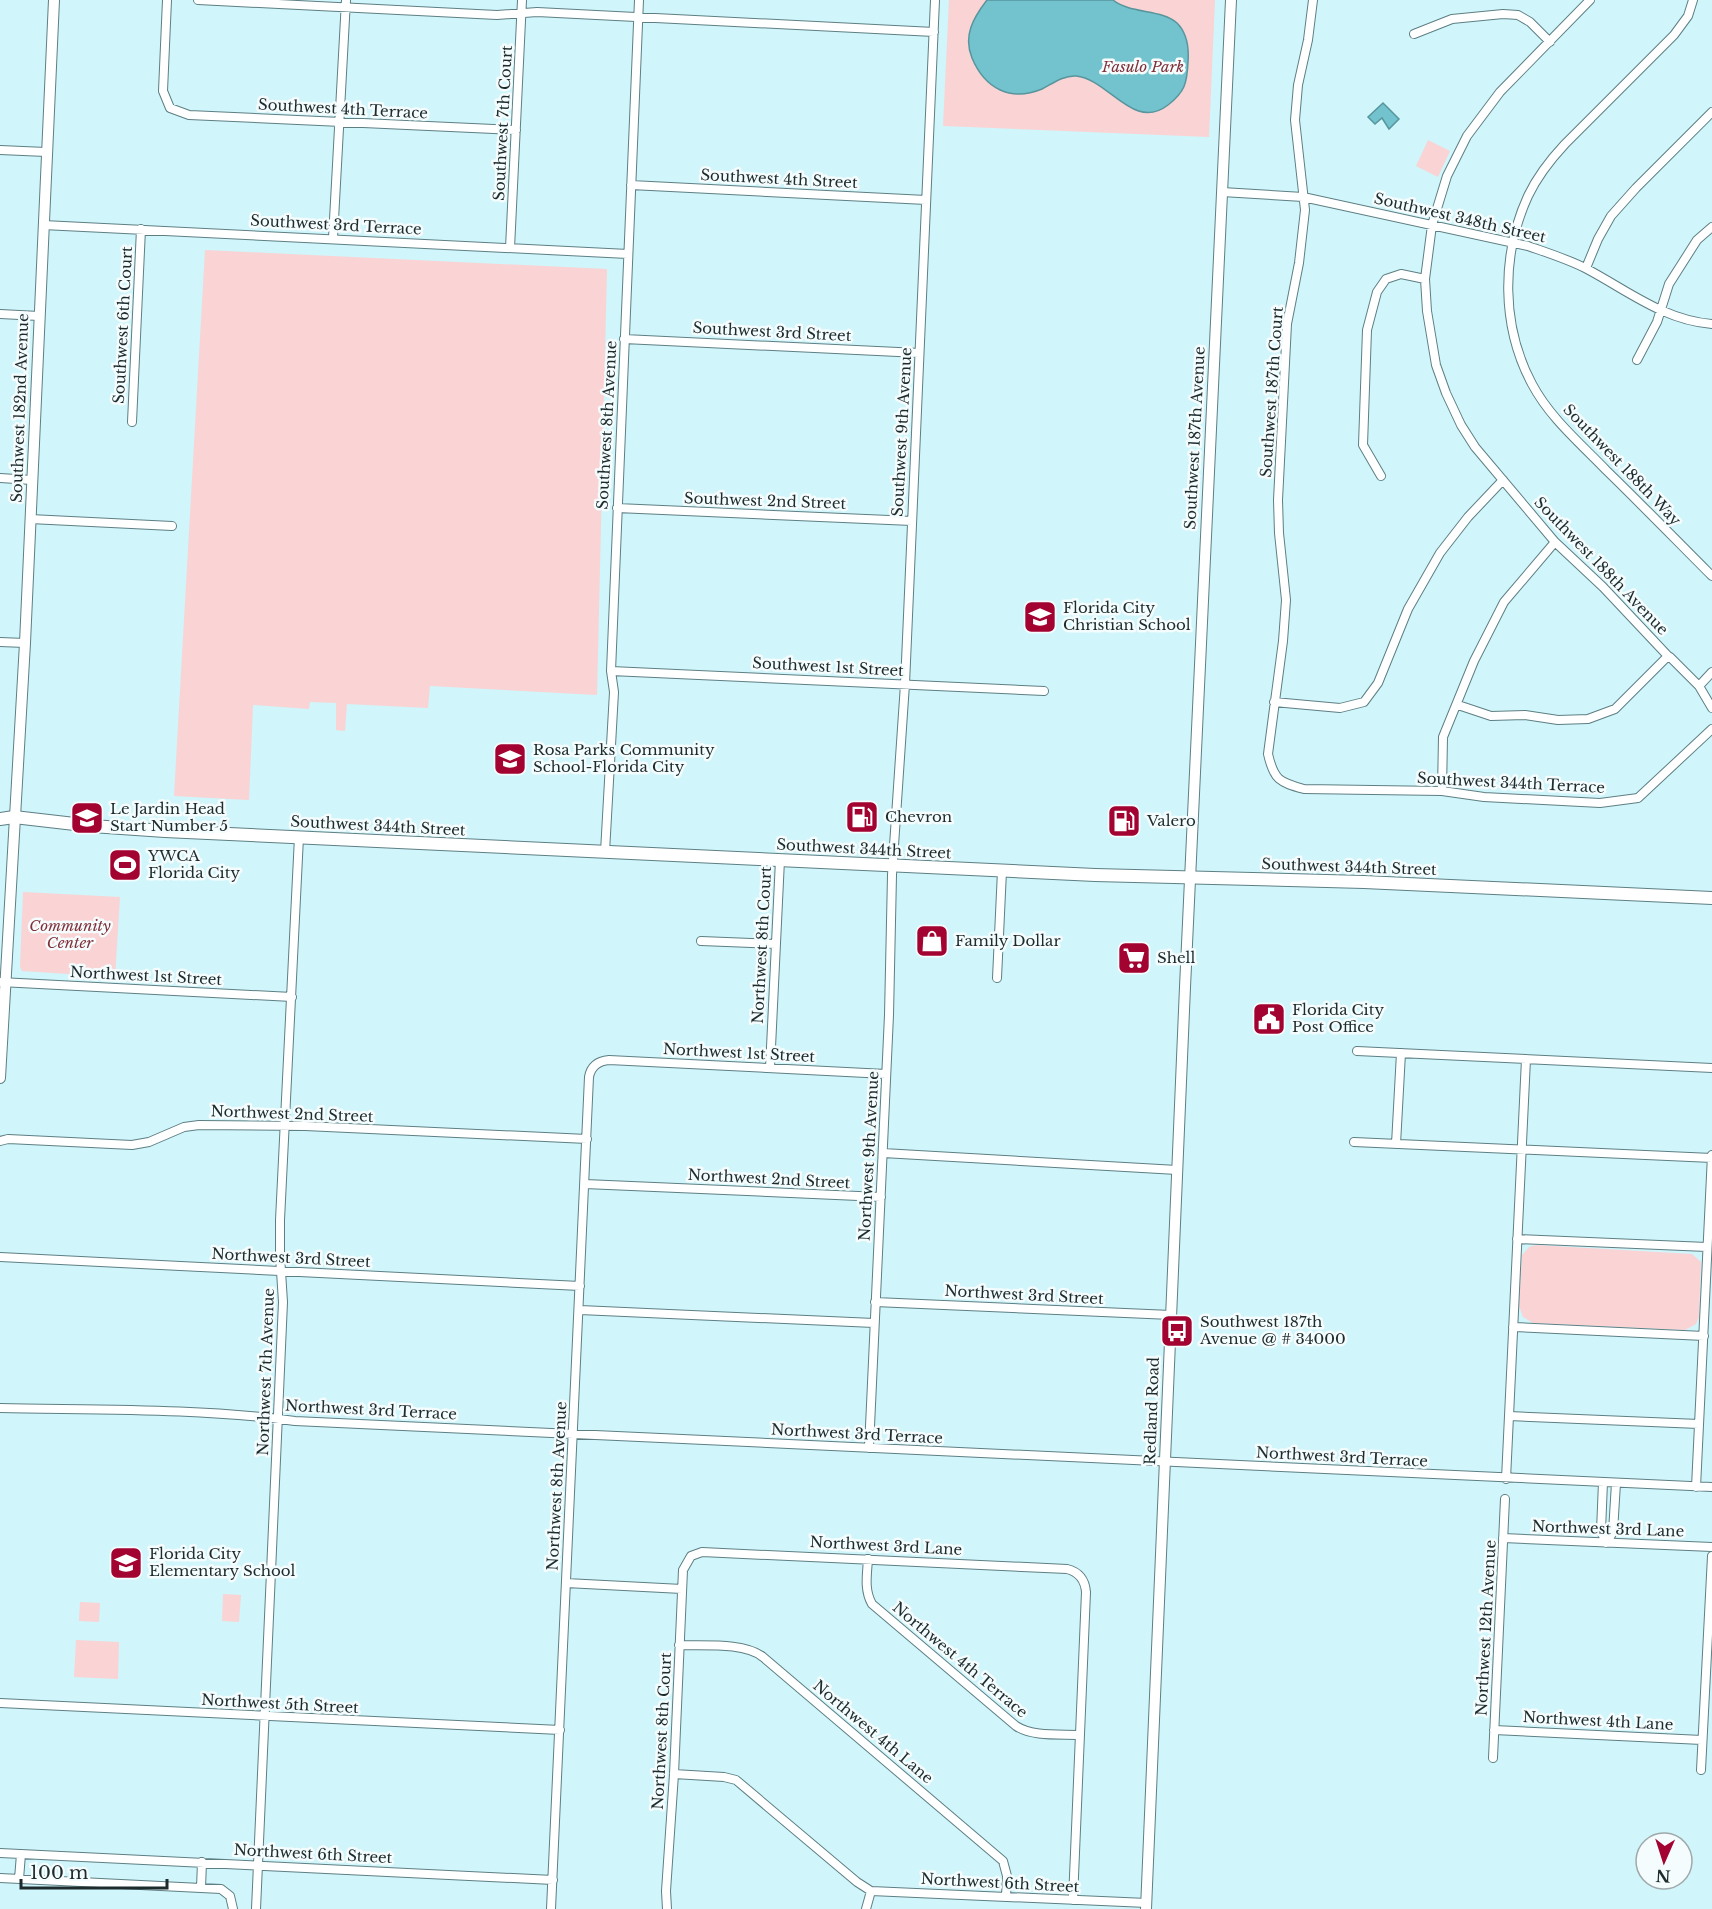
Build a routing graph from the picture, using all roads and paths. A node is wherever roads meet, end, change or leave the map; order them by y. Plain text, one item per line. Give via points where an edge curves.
1 (54, 0) edge
2 (167, 0) edge
3 (198, 0) edge
4 (522, 0) edge
5 (639, 0) edge
6 (935, 0) edge
7 (1231, 0) edge
8 (1313, 0) edge
9 (1590, 0) edge
10 (1693, 0) edge
11 (346, 3) edge
12 (521, 14) junction
13 (638, 17) junction
14 (934, 32) junction
15 (1414, 34) dead end
16 (1550, 42) junction
17 (1712, 112) edge
18 (339, 122) junction
19 (516, 130) junction
20 (0, 150) edge
21 (46, 152) junction
22 (631, 185) junction
23 (1222, 192) junction
24 (1303, 197) junction
25 (926, 200) junction
26 (43, 225) junction
27 (1432, 225) junction
28 (1712, 227) edge
29 (141, 229) junction
30 (333, 238) junction
31 (1512, 242) junction
32 (510, 248) junction
33 (628, 254) junction
34 (1586, 268) junction
35 (1425, 279) junction
36 (1661, 312) junction
37 (0, 314) edge
38 (39, 316) junction
39 (1712, 324) edge
40 (624, 339) junction
41 (920, 353) junction
42 (1637, 360) dead end
43 (132, 422) dead end
44 (1381, 476) dead end
45 (0, 478) edge
46 (32, 480) junction
47 (1503, 480) junction
48 (617, 508) junction
49 (30, 519) junction
50 (912, 521) junction
51 (172, 526) dead end
52 (1556, 542) junction
53 (1712, 576) edge
54 (0, 642) edge
55 (25, 643) junction
56 (1668, 656) junction
57 (611, 671) junction
58 (1712, 672) edge
59 (905, 684) junction
60 (1699, 686) junction
61 (1044, 691) dead end
62 (1274, 702) junction
63 (1458, 705) junction
64 (1712, 708) edge
65 (1712, 729) edge
66 (1282, 783) joint
67 (1442, 791) junction
68 (0, 808) edge
69 (14, 817) junction
70 (0, 819) edge
71 (299, 837) junction
72 (605, 852) junction
73 (780, 860) junction
74 (893, 865) junction
75 (1002, 871) junction
76 (1190, 878) junction
77 (1712, 898) edge
78 (701, 941) dead end
79 (776, 944) junction
80 (997, 978) dead end
81 (3, 982) edge
82 (292, 997) junction
83 (1358, 1051) dead end
84 (1401, 1053) junction
85 (1526, 1059) junction
86 (593, 1066) joint
87 (770, 1068) junction
88 (1712, 1068) edge
89 (886, 1074) junction
90 (0, 1078) edge
91 (285, 1127) junction
92 (587, 1139) junction
93 (0, 1141) edge
94 (1354, 1142) dead end
95 (1396, 1144) junction
96 (1521, 1150) junction
97 (883, 1153) junction
98 (1712, 1156) edge
99 (1177, 1170) junction
100 (585, 1184) junction
101 (881, 1197) junction
102 (1517, 1239) junction
103 (1707, 1248) junction
104 (0, 1257) edge
105 (281, 1272) junction
106 (580, 1286) junction
107 (875, 1302) junction
108 (580, 1310) junction
109 (1171, 1315) junction
110 (874, 1323) junction
111 (1513, 1327) junction
112 (1704, 1336) junction
113 (0, 1408) edge
114 (1509, 1416) junction
115 (278, 1418) junction
116 (1699, 1424) junction
117 (573, 1434) junction
118 (869, 1448) junction
119 (1165, 1462) junction
120 (1506, 1479) junction
121 (1603, 1482) junction
122 (1616, 1483) junction
123 (1696, 1487) junction
124 (1712, 1488) edge
125 (1505, 1499) dead end
126 (1503, 1538) junction
127 (1606, 1543) junction
128 (1712, 1547) edge
129 (691, 1556) joint
130 (1712, 1556) edge
131 (867, 1558) junction
132 (566, 1583) junction
133 (682, 1589) junction
134 (679, 1645) junction
135 (0, 1703) edge
136 (264, 1717) junction
137 (560, 1730) junction
138 (1494, 1730) junction
139 (1080, 1735) junction
140 (1701, 1740) junction
141 (1493, 1758) dead end
142 (1701, 1770) dead end
143 (674, 1774) junction
144 (0, 1853) edge
145 (21, 1854) junction
146 (202, 1862) junction
147 (258, 1865) junction
148 (0, 1878) edge
149 (19, 1879) junction
150 (553, 1880) junction
151 (201, 1888) junction
152 (872, 1891) junction
153 (1006, 1897) junction
154 (1073, 1900) junction
155 (1146, 1906) edge
156 (233, 1909) edge
157 (256, 1909) edge
158 (551, 1909) edge
159 (667, 1909) edge
160 (866, 1909) edge

1 - 21 street, Southwest 182nd Avenue
2 - 18 street, Southwest 4th Terrace via 163,91 170,108 189,115
3 - 11 street
4 - 12 street, Southwest 7th Court
5 - 13 street, Southwest 8th Avenue
6 - 14 street, Southwest 9th Avenue
7 - 23 street, Southwest 187th Avenue
8 - 24 street, Southwest 187th Court via 1295,120
9 - 16 street, Southwest 188th Avenue
10 - 31 street, Southwest 188th Way via 1688,16 1674,35 1550,161 1529,194
11 - 12 street
11 - 18 street
12 - 13 street
12 - 19 street, Southwest 7th Court
13 - 14 street
13 - 22 street, Southwest 8th Avenue
14 - 25 street, Southwest 9th Avenue
15 - 16 street via 1452,19 1503,14 1518,15 1530,22
16 - 27 street, Southwest 188th Avenue via 1500,92 1467,136 1447,176
17 - 34 street via 1611,216
18 - 19 street, Southwest 4th Terrace
18 - 30 street
19 - 32 street, Southwest 7th Court
20 - 21 street
21 - 26 street, Southwest 182nd Avenue
22 - 25 street, Southwest 4th Street
22 - 33 street, Southwest 8th Avenue
23 - 24 street, Southwest 348th Street
23 - 76 street, Southwest 187th Avenue
24 - 27 street, Southwest 348th Street
24 - 62 street, Southwest 187th Court via 1304,223 1287,324 1278,500 1286,600
25 - 41 street, Southwest 9th Avenue
26 - 29 street, Southwest 3rd Terrace
26 - 38 street, Southwest 182nd Avenue
27 - 31 street, Southwest 348th Street
27 - 35 street, Southwest 188th Avenue
28 - 36 street via 1697,240 1669,284
29 - 30 street, Southwest 3rd Terrace
29 - 43 street, Southwest 6th Court
30 - 32 street, Southwest 3rd Terrace
31 - 34 street, Southwest 348th Street
31 - 53 street, Southwest 188th Way via 1509,310 1532,385 1556,418
32 - 33 street, Southwest 3rd Terrace
33 - 40 street, Southwest 8th Avenue
34 - 36 street, Southwest 348th Street
35 - 44 street via 1401,274 1386,279 1377,292 1367,330 1363,445
35 - 47 street, Southwest 188th Avenue via 1431,340 1446,393 1474,447
36 - 39 street, Southwest 348th Street
36 - 42 street
37 - 38 street
38 - 46 street, Southwest 182nd Avenue
40 - 41 street, Southwest 3rd Street
40 - 48 street, Southwest 8th Avenue
41 - 50 street, Southwest 9th Avenue
45 - 46 street
46 - 49 street, Southwest 182nd Avenue
47 - 52 street, Southwest 188th Avenue
47 - 62 street via 1440,553 1408,609 1378,683 1364,702 1340,708
48 - 50 street, Southwest 2nd Street
48 - 57 street, Southwest 8th Avenue
49 - 51 street
49 - 55 street, Southwest 182nd Avenue
50 - 59 street, Southwest 9th Avenue
52 - 56 street, Southwest 188th Avenue
52 - 63 street via 1504,602 1474,661
54 - 55 street
55 - 69 street, Southwest 182nd Avenue
56 - 60 street, Southwest 188th Avenue
56 - 63 street via 1615,709 1588,718 1491,716
57 - 59 street, Southwest 1st Street
57 - 72 street, Southwest 8th Avenue via 614,692
58 - 60 street
59 - 61 street, Southwest 1st Street
59 - 74 street, Southwest 9th Avenue
60 - 64 street, Southwest 188th Avenue
62 - 66 street, Southwest 187th Court via 1268,754 1272,771
63 - 67 street via 1443,737
65 - 67 street, Southwest 344th Terrace via 1638,798 1600,803
66 - 67 street, Southwest 344th Terrace via 1304,789
68 - 69 main road, Southwest 344th Street
69 - 70 main road, Southwest 344th Street
69 - 71 main road, Southwest 344th Street via 117,828
69 - 81 street, Southwest 182nd Avenue
71 - 72 main road, Southwest 344th Street
71 - 82 street, Northwest 7th Avenue
72 - 73 main road, Southwest 344th Street
73 - 74 main road, Southwest 344th Street
73 - 79 street, Northwest 8th Court
74 - 75 main road, Southwest 344th Street
74 - 89 street, Northwest 9th Avenue
75 - 76 main road, Southwest 344th Street
75 - 80 street
76 - 77 main road, Southwest 344th Street
76 - 99 street, Redland Road
78 - 79 street
79 - 87 street, Northwest 8th Court
81 - 82 street, Northwest 1st Street
81 - 90 street, Southwest 182nd Avenue
82 - 91 street, Northwest 7th Avenue
83 - 84 street
84 - 85 street
84 - 95 street
85 - 88 street
85 - 96 street
86 - 87 street, Northwest 1st Street via 609,1060
86 - 92 street, Northwest 8th Avenue via 589,1077
87 - 89 street, Northwest 1st Street
89 - 97 street, Northwest 9th Avenue
91 - 92 street, Northwest 2nd Street
91 - 93 street, Northwest 2nd Street via 199,1125 132,1145
91 - 105 street, Northwest 7th Avenue
92 - 100 street, Northwest 8th Avenue
94 - 95 street
95 - 96 street
96 - 98 street
96 - 102 street
97 - 99 street
97 - 101 street, Northwest 9th Avenue
98 - 103 street
99 - 109 street, Redland Road
100 - 101 street, Northwest 2nd Street
100 - 106 street, Northwest 8th Avenue
101 - 107 street, Northwest 9th Avenue
102 - 103 street
102 - 111 street
103 - 112 street
104 - 105 street, Northwest 3rd Street
105 - 106 street, Northwest 3rd Street
105 - 115 street, Northwest 7th Avenue via 284,1302
106 - 108 street, Northwest 8th Avenue
107 - 109 street, Northwest 3rd Street
107 - 110 street, Northwest 9th Avenue
108 - 110 street
108 - 117 street, Northwest 8th Avenue
109 - 119 street, Redland Road
110 - 118 street, Northwest 9th Avenue
111 - 112 street
111 - 114 street
112 - 116 street
113 - 115 street, Northwest 3rd Terrace
114 - 116 street
114 - 120 street
115 - 117 street, Northwest 3rd Terrace
115 - 136 street, Northwest 7th Avenue
116 - 123 street
117 - 118 street, Northwest 3rd Terrace
117 - 132 street, Northwest 8th Avenue
118 - 119 street, Northwest 3rd Terrace
119 - 120 street, Northwest 3rd Terrace
119 - 155 street, Redland Road
120 - 121 street, Northwest 3rd Terrace
121 - 122 street, Northwest 3rd Terrace
121 - 127 street via 1601,1531
122 - 123 street, Northwest 3rd Terrace
122 - 127 street via 1613,1532
123 - 124 street, Northwest 3rd Terrace
125 - 126 street, Northwest 12th Avenue
126 - 127 street, Northwest 3rd Lane
126 - 138 street, Northwest 12th Avenue
127 - 128 street, Northwest 3rd Lane
129 - 131 street, Northwest 3rd Lane via 707,1552
129 - 133 street, Northwest 8th Court via 683,1570
130 - 140 street
131 - 139 street, Northwest 4th Terrace via 866,1587 872,1604 1016,1726 1037,1733
131 - 139 street, Northwest 3rd Lane via 1067,1569 1079,1575 1086,1585
132 - 133 street
132 - 137 street, Northwest 8th Avenue
133 - 134 street, Northwest 8th Court
134 - 143 street, Northwest 8th Court
134 - 153 street, Northwest 4th Lane via 740,1648 754,1650 764,1657 1003,1861
135 - 136 street, Northwest 5th Street
136 - 137 street, Northwest 5th Street
136 - 147 street, Northwest 7th Avenue
137 - 150 street, Northwest 8th Avenue
138 - 140 street, Northwest 4th Lane
138 - 141 street, Northwest 12th Avenue
139 - 154 street
140 - 142 street
143 - 152 street via 736,1780
143 - 159 street, Northwest 8th Court
144 - 145 street, Northwest 6th Street
145 - 146 street, Northwest 6th Street
145 - 149 street
146 - 147 street, Northwest 6th Street
146 - 151 street
147 - 150 street, Northwest 6th Street
147 - 157 street, Northwest 7th Avenue
148 - 149 street
149 - 151 street
150 - 158 street, Northwest 8th Avenue
151 - 156 street via 225,1891 232,1899
152 - 153 street, Northwest 6th Street
152 - 160 street
153 - 154 street, Northwest 6th Street
154 - 155 street, Northwest 6th Street

